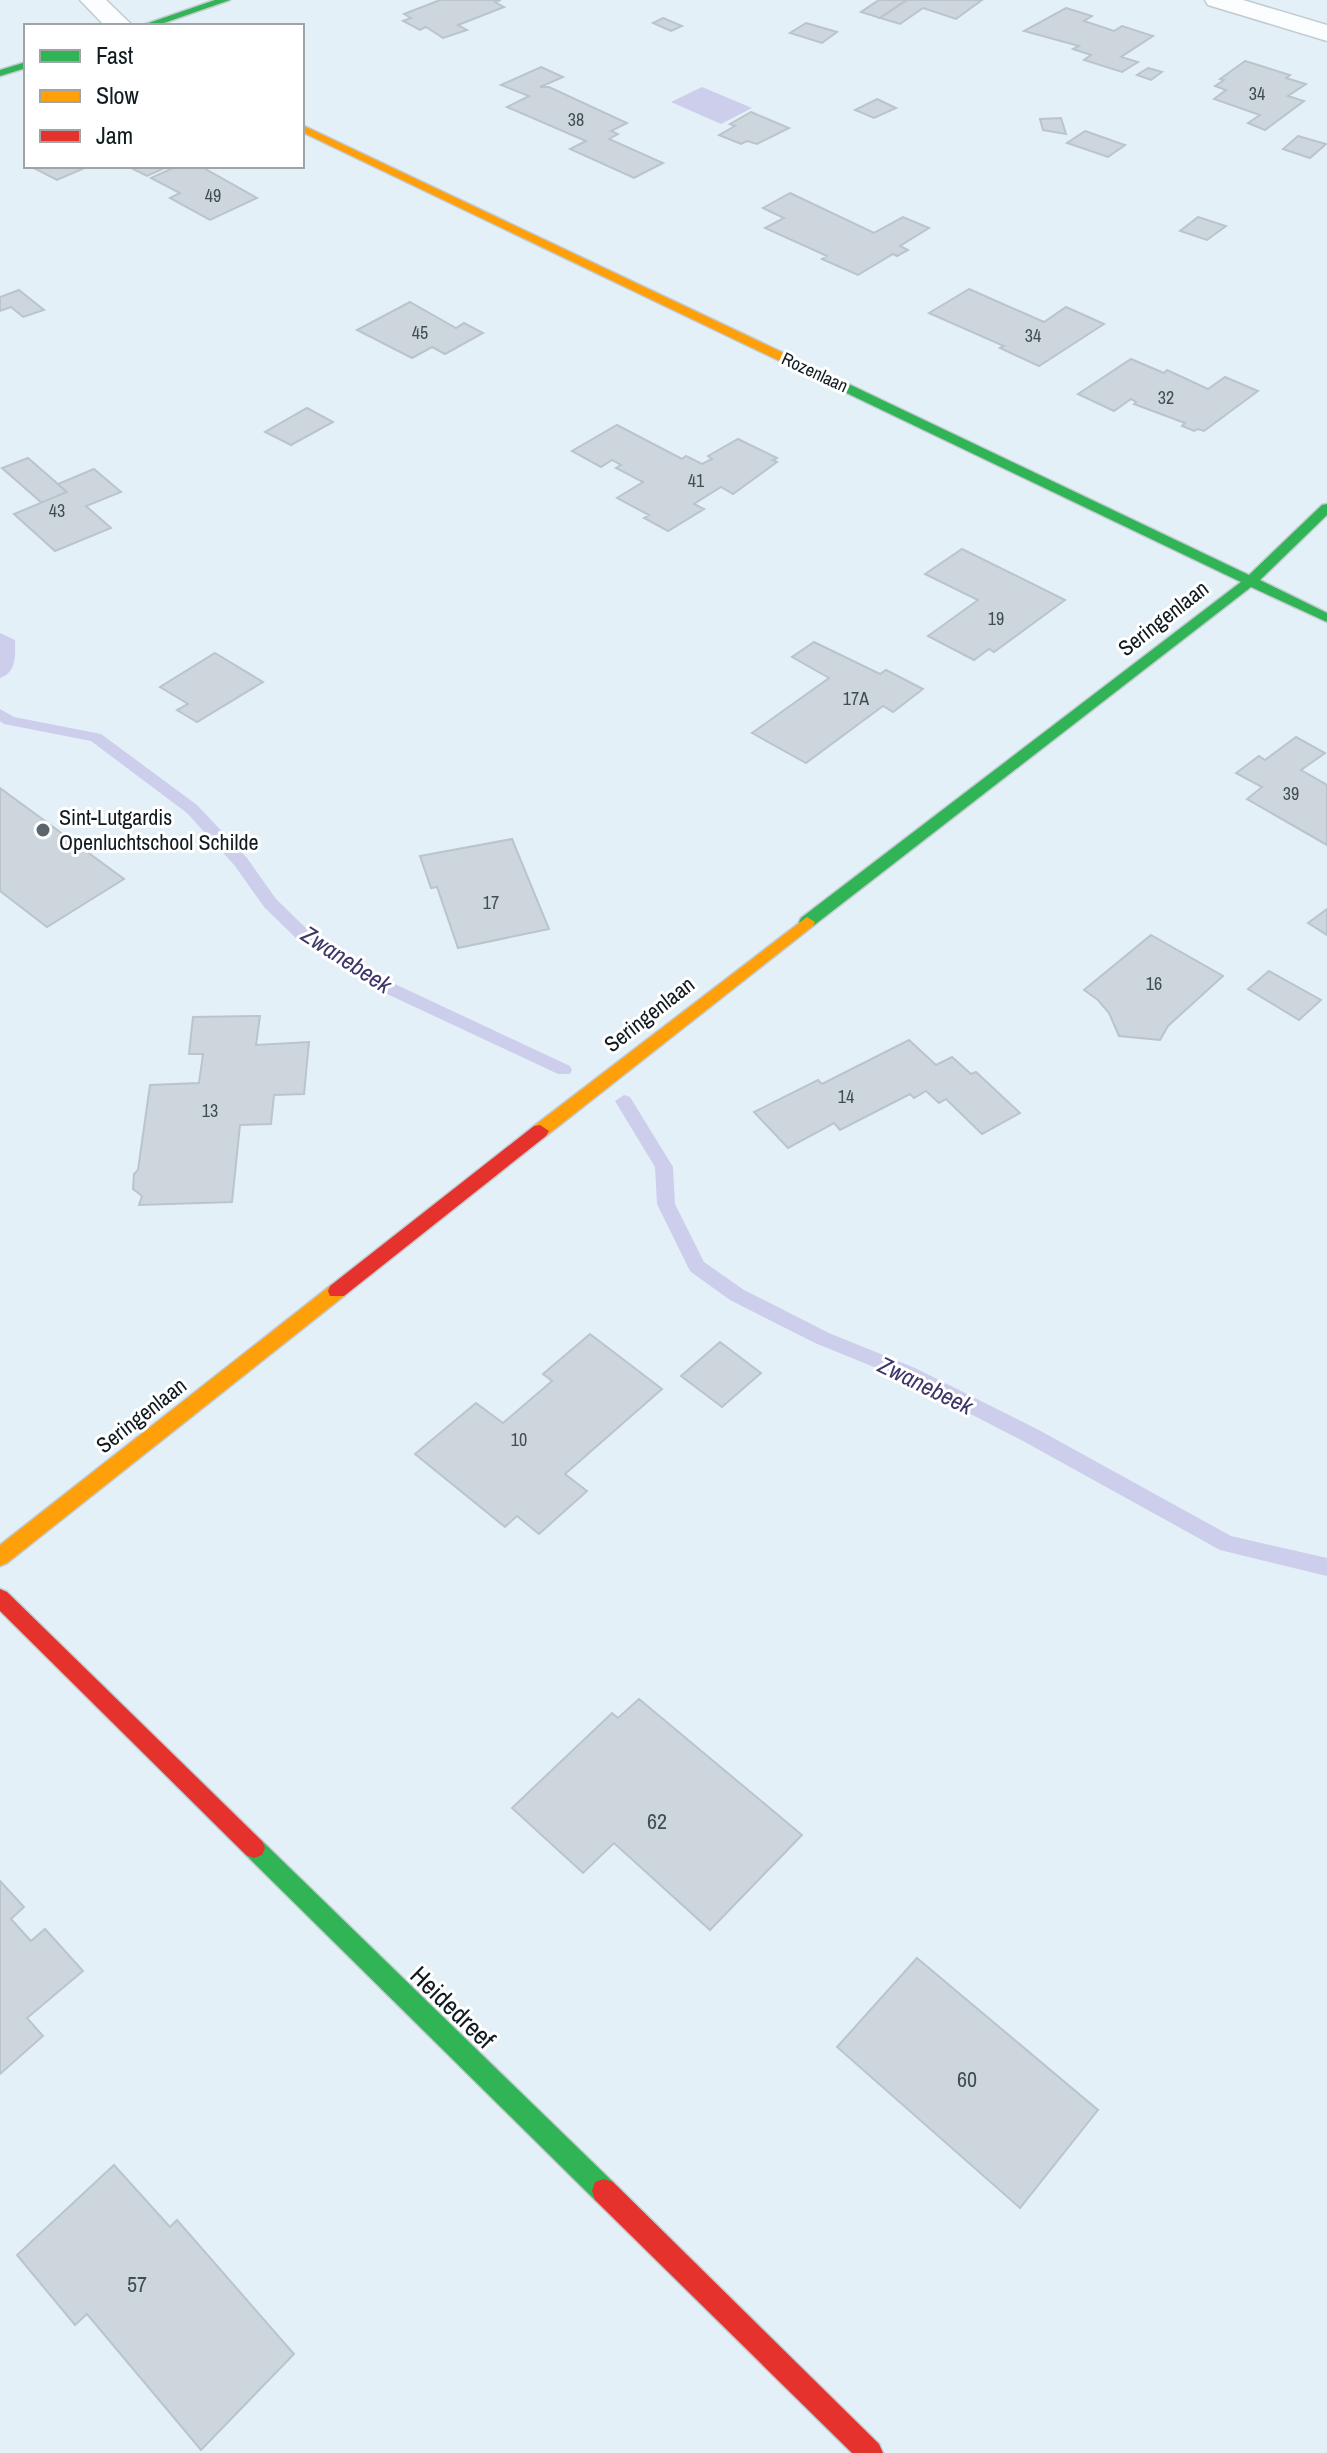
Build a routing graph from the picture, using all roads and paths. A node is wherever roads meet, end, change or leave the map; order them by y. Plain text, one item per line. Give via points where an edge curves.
1 (92, 0) edge
2 (225, 0) edge
3 (1217, 0) edge
4 (118, 24) edge
5 (151, 24) edge
6 (1327, 33) edge
7 (24, 66) edge
8 (0, 73) edge
9 (304, 129) edge
10 (1327, 508) edge
11 (1252, 580) junction
12 (1327, 618) edge
13 (0, 1557) edge
14 (0, 1598) edge
15 (870, 2453) edge

1 - 4 street
2 - 5 street
3 - 6 street
7 - 8 street
9 - 11 street, Rozenlaan
10 - 11 street, Seringenlaan
11 - 12 street, Rozenlaan
11 - 13 street, Seringenlaan via 731,980
14 - 15 street, Heidedreef

